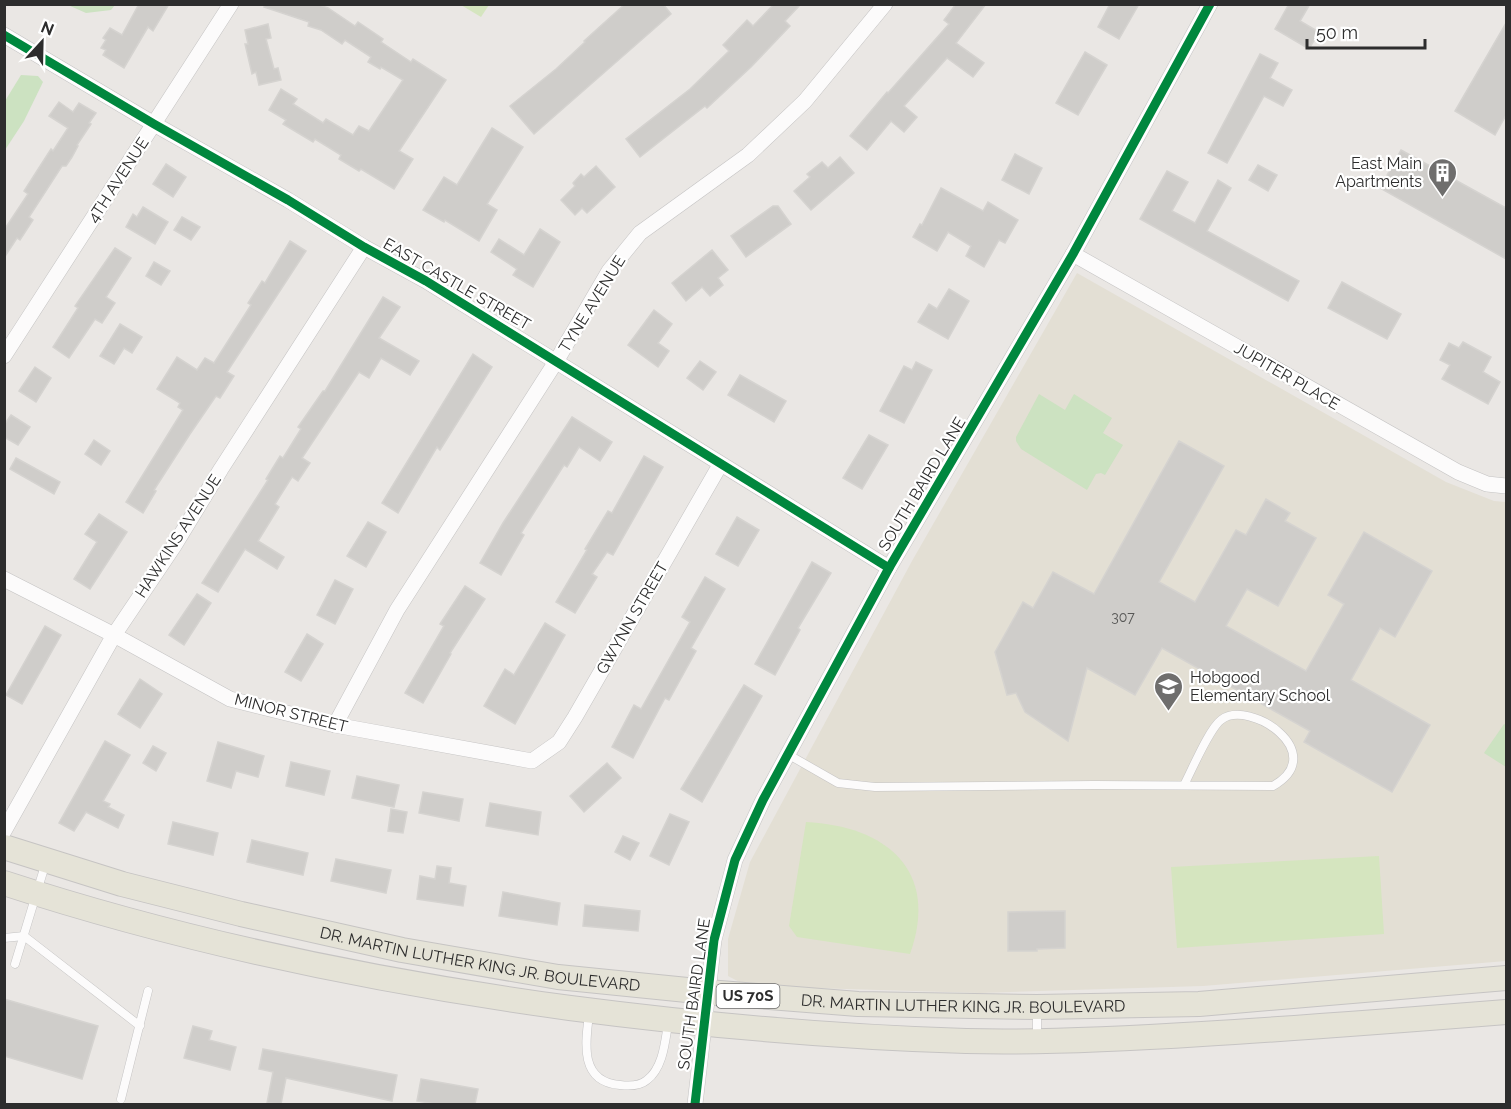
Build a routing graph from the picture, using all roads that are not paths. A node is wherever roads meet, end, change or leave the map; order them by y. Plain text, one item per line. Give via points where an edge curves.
1 (231, 4) edge
2 (885, 4) edge
3 (1210, 4) edge
4 (4, 35) edge
5 (154, 124) junction
6 (364, 248) junction
7 (1073, 254) junction
8 (4, 356) edge
9 (556, 360) junction
10 (720, 465) junction
11 (1506, 486) edge
12 (889, 568) junction
13 (4, 579) edge
14 (114, 635) junction
15 (335, 725) junction
16 (789, 755) junction
17 (532, 761) joint
18 (1184, 785) junction
19 (4, 831) edge
20 (4, 847) edge
21 (47, 860) junction
22 (4, 883) edge
23 (36, 892) junction
24 (24, 936) junction
25 (4, 938) edge
26 (15, 964) dead end
27 (1506, 978) edge
28 (148, 991) dead end
29 (708, 992) junction
30 (1037, 1007) junction
31 (589, 1010) junction
32 (1506, 1012) edge
33 (669, 1020) junction
34 (704, 1024) junction
35 (140, 1026) junction
36 (1037, 1040) junction
37 (121, 1099) dead end
38 (695, 1104) edge

1 - 5 street, 4TH AVENUE
2 - 9 street, TYNE AVENUE via 804,101 748,155 640,233 609,271
3 - 7 street, SOUTH BAIRD LANE
4 - 5 street, EAST CASTLE STREET
5 - 6 street, EAST CASTLE STREET
5 - 8 street, 4TH AVENUE
6 - 9 street, EAST CASTLE STREET via 426,280
6 - 14 street, HAWKINS AVENUE
7 - 11 street, JUPITER PLACE via 1458,472 1487,484
7 - 12 street, SOUTH BAIRD LANE
9 - 10 street, EAST CASTLE STREET
9 - 15 street, TYNE AVENUE via 397,610
10 - 12 street, EAST CASTLE STREET
10 - 17 street, GWYNN STREET via 575,717 558,742
12 - 16 street, SOUTH BAIRD LANE
13 - 14 street, MINOR STREET
14 - 15 street, MINOR STREET via 230,699
14 - 19 street, HAWKINS AVENUE
15 - 17 street, MINOR STREET
16 - 18 lane via 838,783 875,787
16 - 29 street, SOUTH BAIRD LANE via 735,860 714,940
18 - 18 lane via 1273,786 1288,774 1293,753 1276,730 1249,716 1231,715 1213,729
20 - 21 main road, DR. MARTIN LUTHER KING JR. BOULEVARD / US 70S
21 - 23 lane
21 - 29 main road, DR. MARTIN LUTHER KING JR. BOULEVARD / US 70S via 223,910 402,951 558,976
22 - 23 main road, DR. MARTIN LUTHER KING JR. BOULEVARD / US 70S
23 - 24 lane
23 - 31 main road, DR. MARTIN LUTHER KING JR. BOULEVARD / US 70S via 166,930 375,978
24 - 25 lane
24 - 26 lane
24 - 35 lane
27 - 30 main road, DR. MARTIN LUTHER KING JR. BOULEVARD / US 70S via 1198,1004
28 - 35 lane
29 - 30 main road, DR. MARTIN LUTHER KING JR. BOULEVARD / US 70S via 858,1004
29 - 34 street, SOUTH BAIRD LANE
30 - 36 lane
31 - 33 main road, DR. MARTIN LUTHER KING JR. BOULEVARD / US 70S
31 - 33 lane via 585,1044 589,1066 598,1078 613,1085 631,1086 647,1081 663,1051
32 - 36 main road, DR. MARTIN LUTHER KING JR. BOULEVARD / US 70S via 1292,1029
33 - 34 main road, DR. MARTIN LUTHER KING JR. BOULEVARD / US 70S
34 - 36 main road, DR. MARTIN LUTHER KING JR. BOULEVARD / US 70S via 862,1036
34 - 38 street, SOUTH BAIRD LANE
35 - 37 lane

